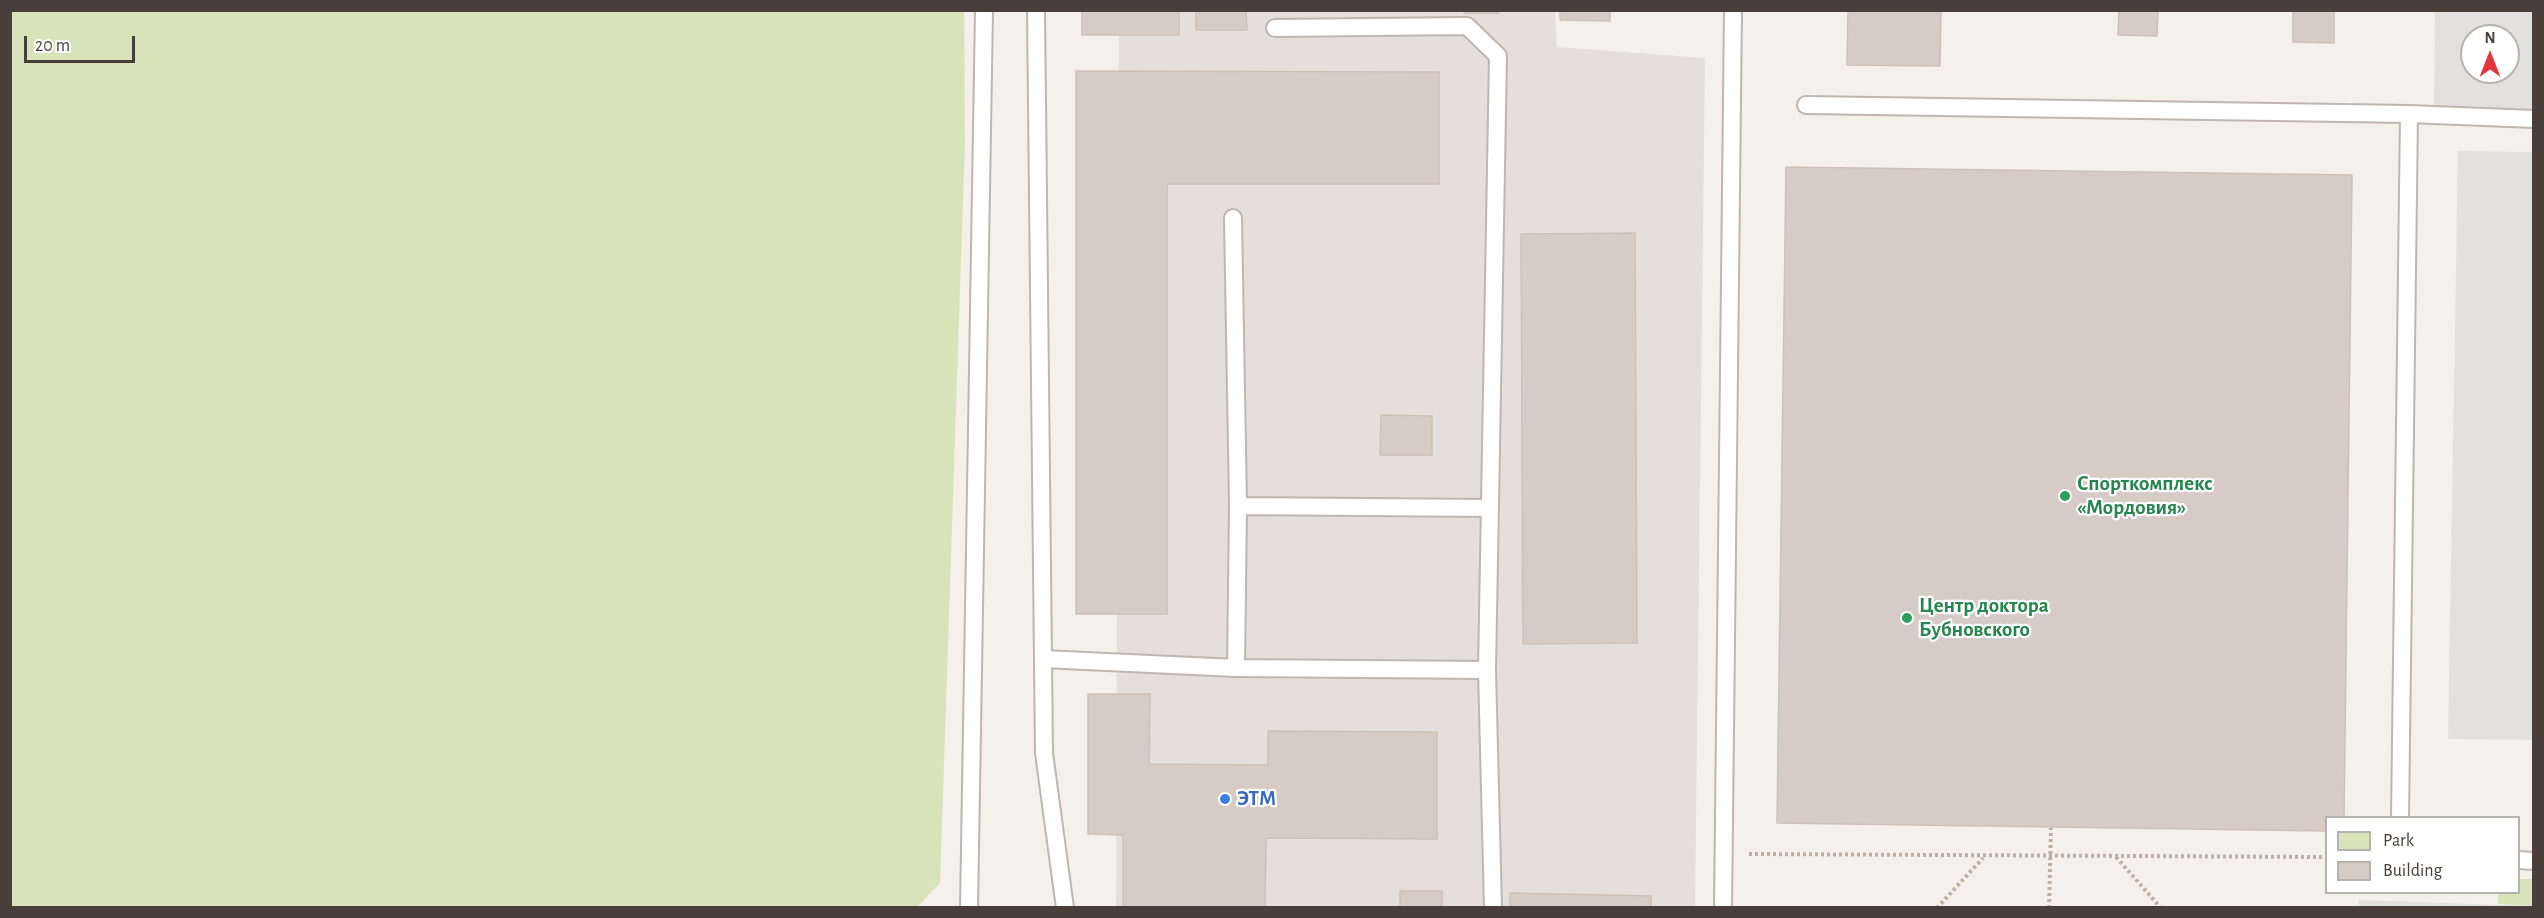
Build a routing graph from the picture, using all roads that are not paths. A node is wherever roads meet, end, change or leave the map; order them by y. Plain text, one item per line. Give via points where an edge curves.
1 (984, 10) edge
2 (1036, 10) edge
3 (1733, 10) edge
4 (1275, 28) dead end
5 (1806, 105) dead end
6 (2409, 114) junction
7 (2534, 119) edge
8 (1233, 218) dead end
9 (1238, 506) junction
10 (1488, 508) junction
11 (1043, 659) junction
12 (1236, 668) junction
13 (1487, 670) junction
14 (2400, 816) edge
15 (969, 908) edge
16 (1065, 908) edge
17 (1492, 908) edge
18 (1723, 908) edge

1 - 15 lane
2 - 11 lane
3 - 18 lane
4 - 10 lane via 1467,26 1498,56
5 - 6 lane
6 - 7 lane
6 - 14 lane
8 - 9 lane
9 - 10 lane
9 - 12 lane
10 - 13 lane
11 - 12 lane
11 - 16 lane via 1044,753
12 - 13 lane
13 - 17 lane

